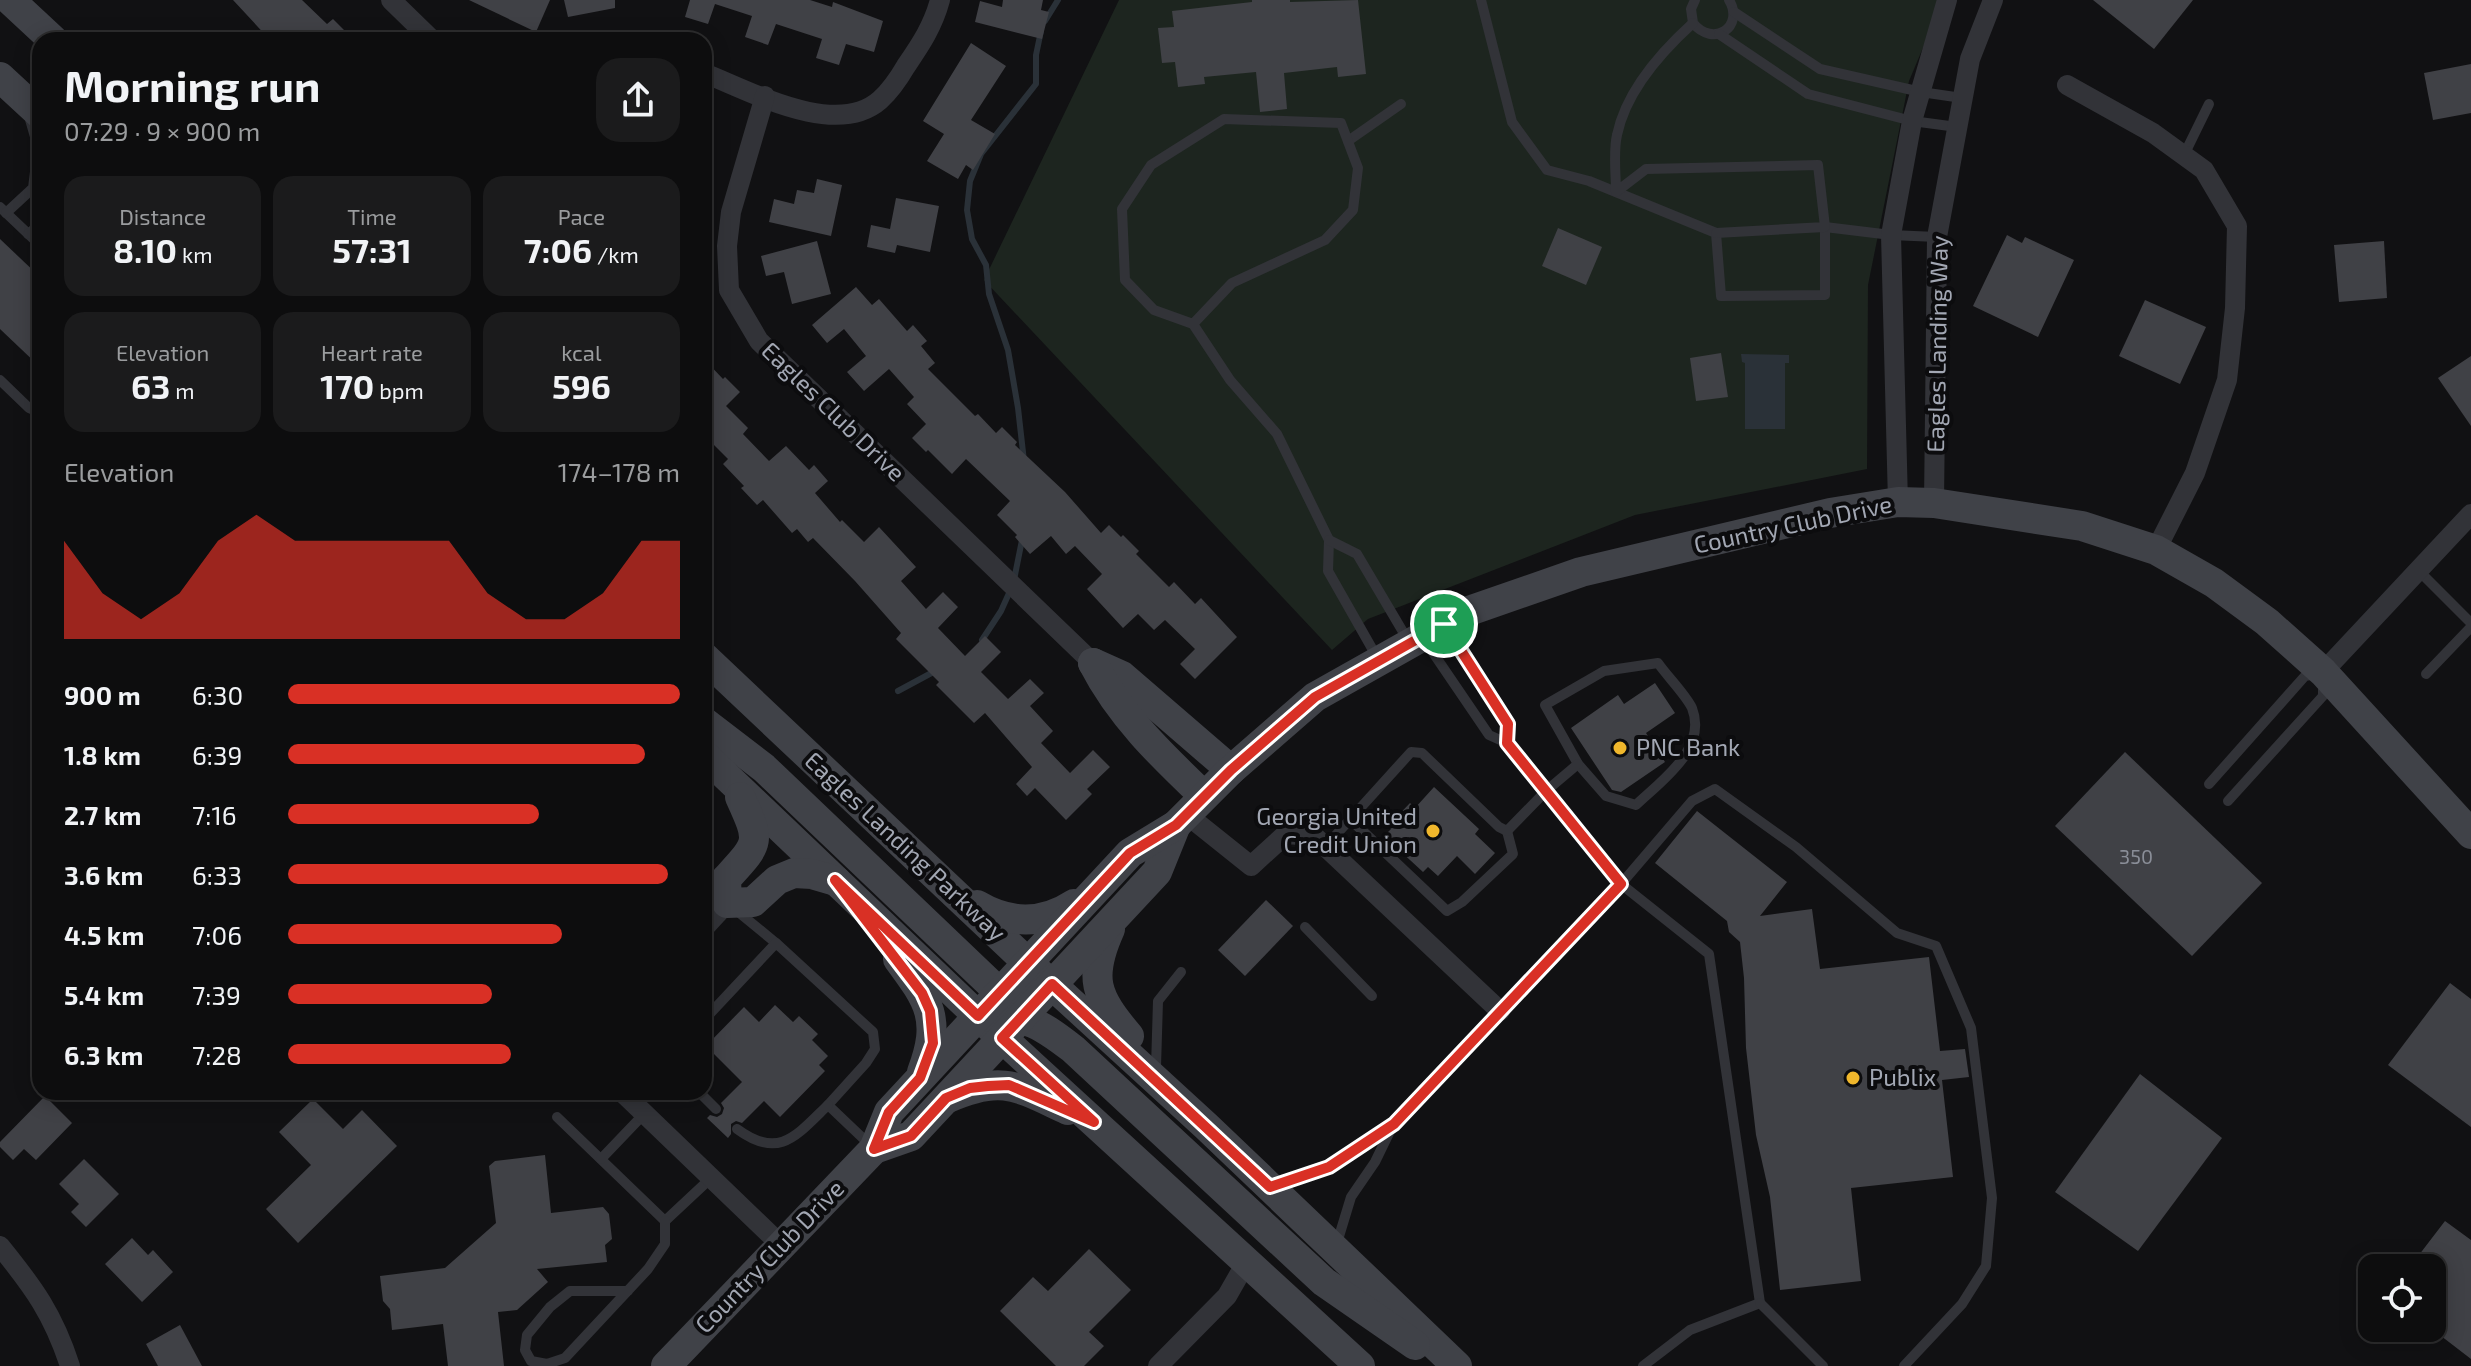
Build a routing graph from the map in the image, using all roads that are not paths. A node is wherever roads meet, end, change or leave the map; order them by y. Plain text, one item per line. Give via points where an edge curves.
1 (10, 0) edge
2 (34, 0) edge
3 (391, 0) edge
4 (940, 0) edge
5 (1481, 0) edge
6 (1695, 0) edge
7 (1729, 0) edge
8 (1947, 0) edge
9 (1993, 0) edge
10 (1734, 12) junction
11 (1693, 23) junction
12 (44, 32) edge
13 (64, 32) edge
14 (424, 32) edge
15 (1719, 34) junction
16 (712, 76) edge
17 (0, 77) edge
18 (2067, 85) dead end
19 (1921, 92) junction
20 (765, 96) junction
21 (1962, 98) junction
22 (1401, 104) dead end
23 (2209, 104) dead end
24 (32, 107) edge
25 (1912, 121) junction
26 (1957, 127) junction
27 (1348, 141) junction
28 (2184, 155) junction
29 (32, 189) edge
30 (1616, 192) junction
31 (3, 210) edge
32 (1825, 227) junction
33 (32, 231) edge
34 (1716, 233) junction
35 (28, 234) junction
36 (1891, 235) junction
37 (1937, 237) junction
38 (32, 238) edge
39 (1193, 324) junction
40 (0, 380) edge
41 (32, 409) edge
42 (1898, 502) junction
43 (1934, 503) junction
44 (2471, 514) edge
45 (1329, 540) junction
46 (2156, 550) junction
47 (2419, 571) junction
48 (2471, 625) edge
49 (1425, 635) junction
50 (1379, 661) junction
51 (1093, 663) junction
52 (712, 665) edge
53 (2323, 672) junction
54 (2426, 674) dead end
55 (712, 728) edge
56 (1507, 743) junction
57 (712, 763) edge
58 (1578, 764) junction
59 (1231, 770) junction
60 (734, 784) junction
61 (2209, 784) dead end
62 (1546, 791) junction
63 (2228, 801) dead end
64 (1189, 811) junction
65 (1350, 819) junction
66 (1507, 831) junction
67 (2471, 834) edge
68 (1325, 847) junction
69 (835, 880) junction
70 (1621, 884) junction
71 (952, 890) junction
72 (1092, 892) junction
73 (727, 903) junction
74 (1116, 916) junction
75 (712, 919) edge
76 (1305, 927) dead end
77 (776, 943) junction
78 (1027, 962) junction
79 (1181, 972) dead end
80 (1052, 984) junction
81 (999, 992) junction
82 (1372, 996) dead end
83 (712, 1011) edge
84 (1500, 1011) junction
85 (978, 1016) junction
86 (1012, 1028) junction
87 (1156, 1067) junction
88 (920, 1078) junction
89 (946, 1098) junction
90 (630, 1100) edge
91 (707, 1100) edge
92 (828, 1105) junction
93 (716, 1109) dead end
94 (644, 1114) junction
95 (557, 1117) dead end
96 (1094, 1122) junction
97 (1394, 1124) junction
98 (1206, 1126) junction
99 (737, 1129) dead end
100 (874, 1149) junction
101 (601, 1159) junction
102 (711, 1178) junction
103 (1270, 1187) junction
104 (665, 1221) junction
105 (781, 1245) junction
106 (0, 1246) edge
107 (1335, 1248) junction
108 (1247, 1261) junction
109 (628, 1291) junction
110 (1760, 1303) junction
111 (70, 1366) edge
112 (666, 1366) edge
113 (1158, 1366) edge
114 (1360, 1366) edge
115 (1444, 1366) edge
116 (1457, 1366) edge
117 (1643, 1366) edge
118 (1823, 1366) edge
119 (1904, 1366) edge

1 - 12 main road
2 - 13 main road
3 - 14 street
4 - 20 street via 933,26 878,102 854,114 826,116
5 - 30 lane via 1512,122 1547,170
6 - 11 lane
7 - 10 lane
8 - 19 street, Eagles Landing Way
9 - 21 street, Eagles Landing Way via 1970,59
10 - 15 lane via 1730,25
10 - 19 lane via 1820,69
11 - 15 lane via 1704,33
11 - 30 lane via 1667,46 1637,87 1617,136
15 - 25 lane via 1808,94
16 - 20 street
17 - 24 main road
18 - 28 street
19 - 21 lane
19 - 25 street, Eagles Landing Way
20 - 51 street, Eagles Club Drive via 731,212 729,290 759,341
21 - 26 street, Eagles Landing Way
22 - 27 lane
23 - 28 lane
25 - 26 lane
25 - 36 street, Eagles Landing Way
26 - 37 street, Eagles Landing Way
27 - 39 lane via 1358,168 1353,210 1325,240 1232,283
27 - 39 lane via 1341,123 1224,119 1151,165 1122,209 1125,280 1154,310
28 - 46 street via 2204,170 2237,226 2235,308 2227,380 2195,473
29 - 31 lane
30 - 32 lane via 1646,169 1818,165
30 - 34 lane
31 - 35 lane
32 - 34 lane
32 - 34 lane via 1825,295 1721,296
32 - 36 lane
33 - 35 lane
35 - 38 lane
36 - 37 lane
36 - 42 street, Eagles Landing Way
37 - 43 street, Eagles Landing Way
39 - 45 lane via 1230,380 1277,434
40 - 41 lane
42 - 43 main road, Country Club Drive
42 - 49 main road, Country Club Drive via 1581,572 1466,612
43 - 46 main road, Country Club Drive via 2082,526
44 - 47 street
45 - 49 lane via 1357,554
45 - 50 lane via 1328,571
46 - 53 main road, Country Club Drive via 2214,583
47 - 48 lane
47 - 53 street
48 - 54 lane
49 - 50 main road, Country Club Drive
49 - 56 lane via 1489,735
49 - 56 lane via 1508,724
50 - 59 main road, Country Club Drive via 1315,697
51 - 59 main road via 1122,676
51 - 64 main road
52 - 71 main road, Eagles Landing Parkway
53 - 61 lane via 2305,676
53 - 63 lane via 2323,696
53 - 67 main road, Country Club Drive
55 - 81 main road via 764,768
56 - 62 lane
57 - 60 main road
58 - 58 lane via 1545,705 1604,671 1658,663 1692,708 1695,731 1682,761 1636,805 1606,796
58 - 62 lane
59 - 64 main road, Country Club Drive
60 - 69 main road
60 - 73 main road via 755,830 752,850 726,879
62 - 66 lane
62 - 70 lane
64 - 68 street via 1251,866 1286,834 1314,836
64 - 72 main road, Country Club Drive via 1130,853
64 - 74 main road, Country Club Drive via 1157,872
65 - 66 lane via 1411,752 1422,753
65 - 66 lane via 1447,911 1513,854
65 - 68 lane
68 - 84 street
69 - 73 main road via 794,873 777,880 753,902
69 - 85 main road
69 - 88 main road via 898,959 930,1011 933,1043
70 - 84 lane
70 - 110 lane via 1709,954
70 - 119 lane via 1692,801 1715,789 1796,847 1897,933 1936,946 1971,1028 1991,1212 1986,1266 1962,1304
71 - 72 main road via 1009,920 1036,920 1064,911
71 - 78 main road, Eagles Landing Parkway
72 - 78 main road, Country Club Drive
73 - 75 street
73 - 77 lane
74 - 80 main road, Country Club Drive
74 - 87 main road via 1096,969 1103,1002
76 - 82 lane
77 - 83 lane
77 - 92 lane via 873,1032 875,1049
78 - 80 main road, Eagles Landing Parkway
78 - 81 main road, Country Club Drive
79 - 87 lane via 1158,1001
80 - 81 main road via 1016,999
80 - 86 main road, Country Club Drive
80 - 98 main road, Eagles Landing Parkway
81 - 85 main road, Country Club Drive
84 - 97 lane
85 - 86 main road
85 - 88 main road, Country Club Drive
86 - 89 main road, Country Club Drive
86 - 96 main road
86 - 115 main road via 1043,1026 1073,1049 1324,1282
87 - 98 main road
88 - 100 main road, Country Club Drive via 889,1112
89 - 96 main road via 970,1088 1009,1085
89 - 100 main road, Country Club Drive via 911,1136
90 - 94 street
91 - 93 lane
92 - 99 lane via 796,1136 774,1146 751,1140
92 - 100 lane
94 - 101 lane
94 - 102 street
95 - 101 lane
96 - 108 main road
97 - 103 lane via 1329,1167
97 - 107 lane via 1351,1197
98 - 103 main road, Eagles Landing Parkway
100 - 105 main road, Country Club Drive
101 - 104 lane
102 - 104 lane
102 - 105 street
103 - 107 main road, Eagles Landing Parkway
104 - 109 lane via 665,1244
105 - 112 main road, Country Club Drive
106 - 111 street via 38,1293
107 - 116 main road, Eagles Landing Parkway
108 - 113 street via 1227,1296
108 - 114 main road
109 - 109 lane via 565,1358 547,1364 531,1361 525,1350 527,1335 570,1291
110 - 117 lane via 1690,1330
110 - 118 lane

